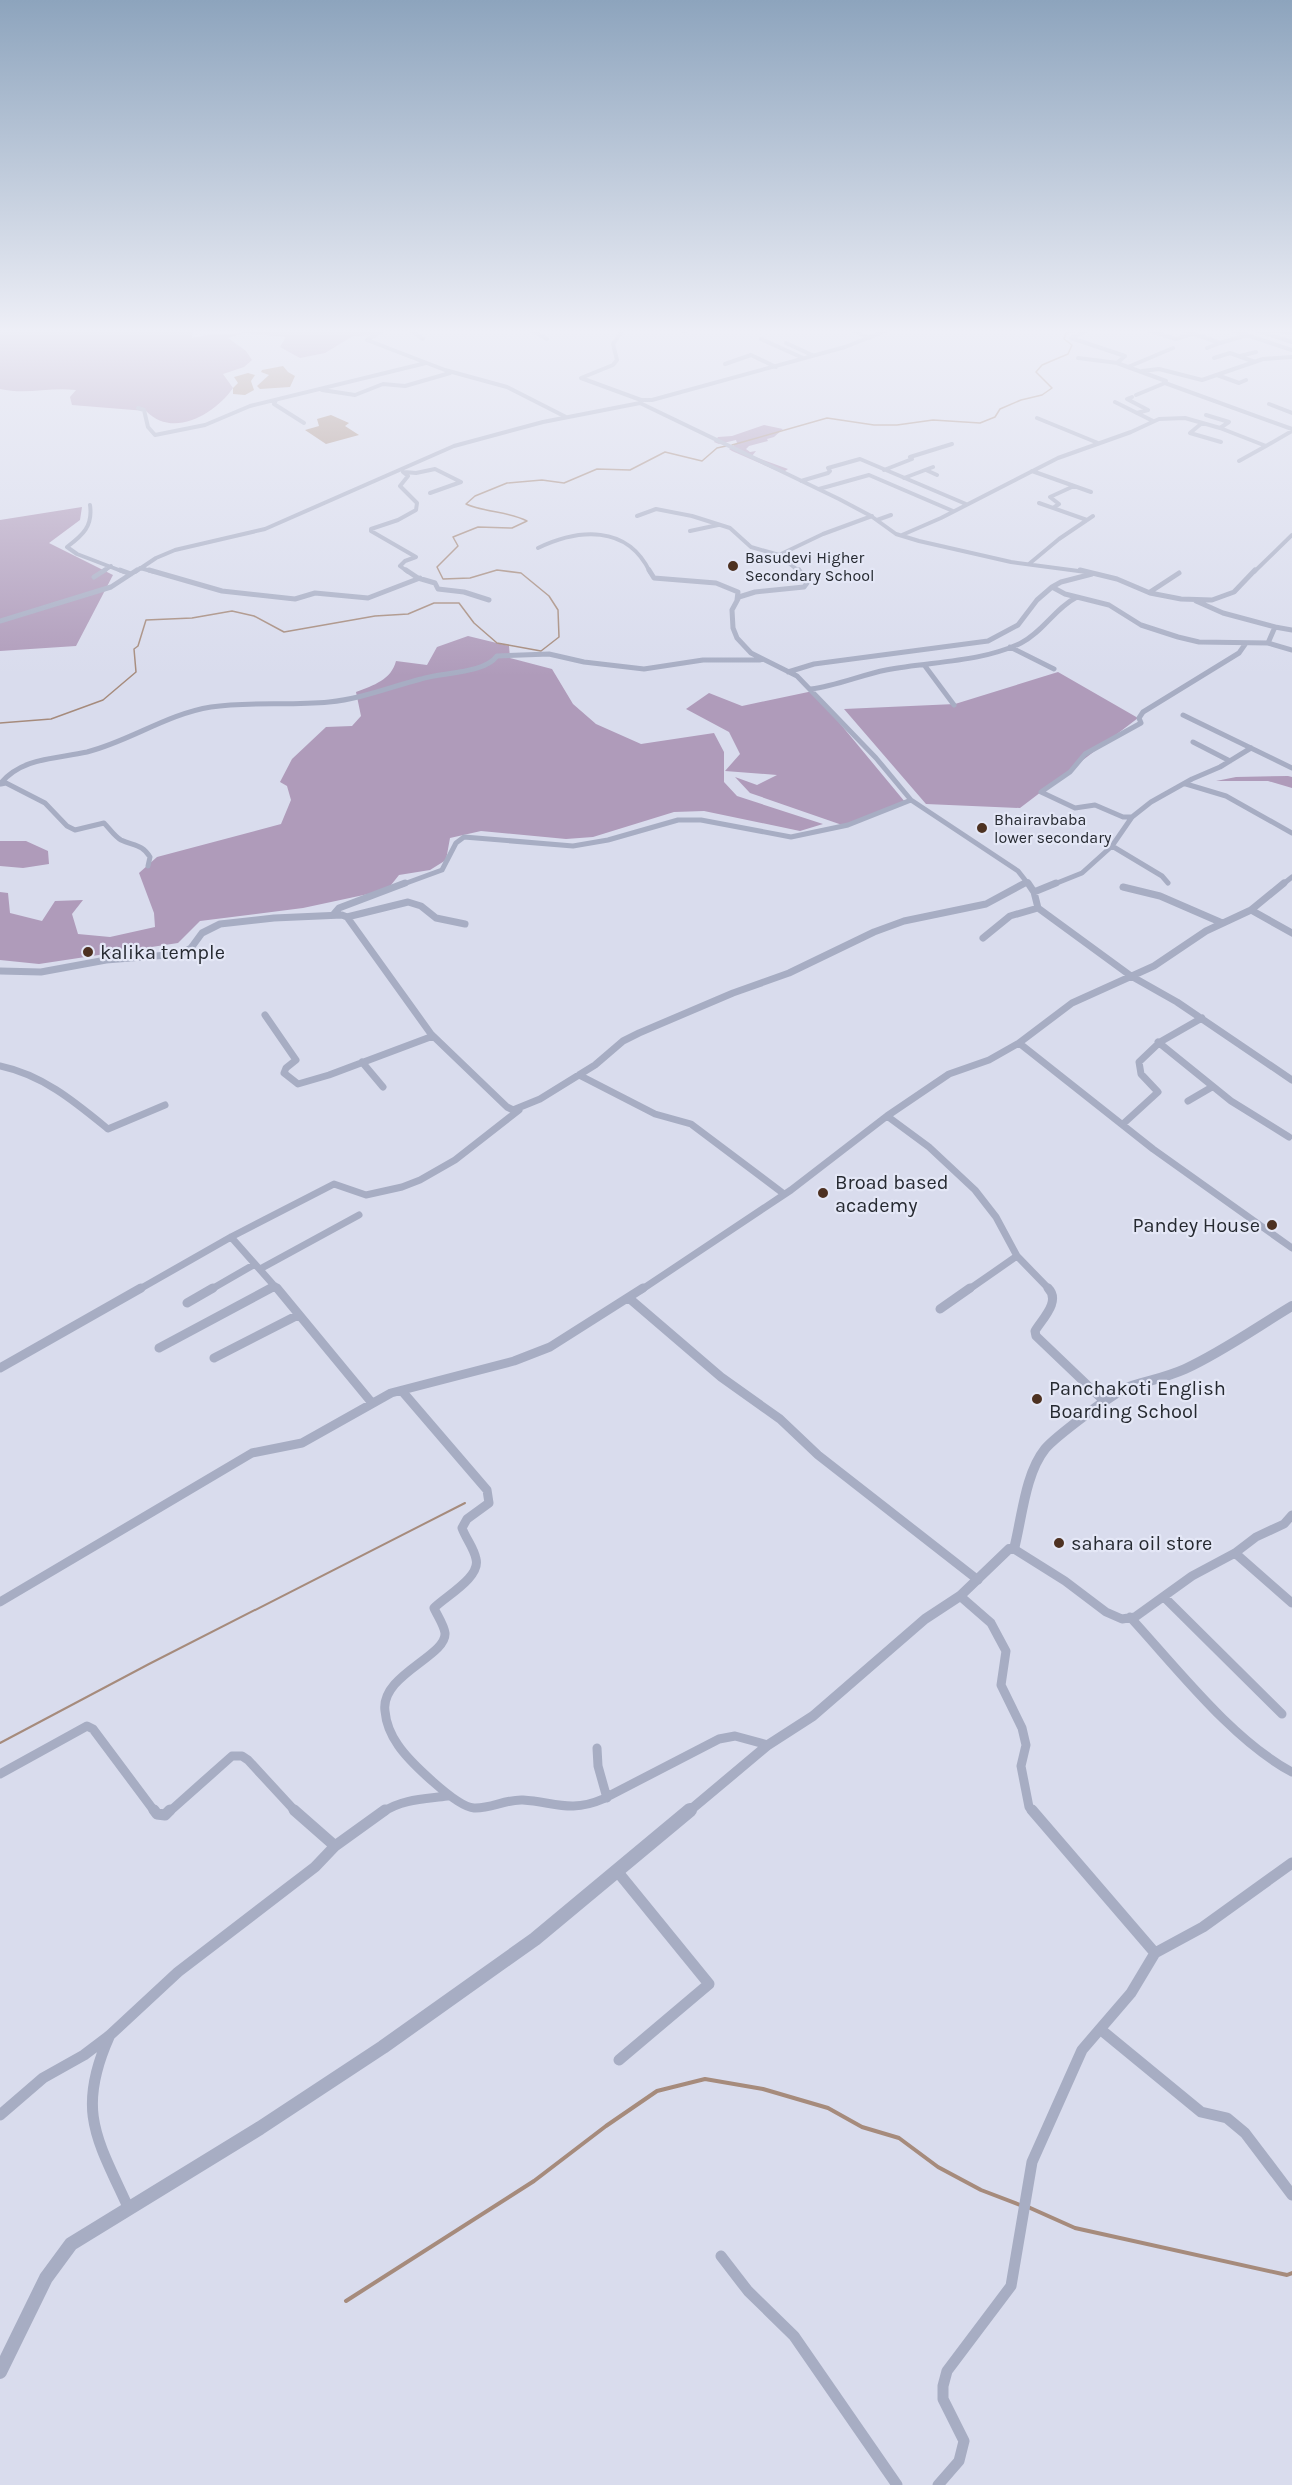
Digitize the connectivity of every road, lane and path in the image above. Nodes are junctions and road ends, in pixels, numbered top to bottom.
1 (461, 444) edge
2 (726, 444) edge
3 (952, 444) dead end
4 (1096, 444) edge
5 (1261, 444) edge
6 (1269, 444) edge
7 (1266, 446) junction
8 (1239, 461) dead end
9 (904, 462) junction
10 (933, 467) dead end
11 (398, 469) junction
12 (884, 470) junction
13 (925, 470) junction
14 (1032, 471) junction
15 (404, 472) junction
16 (937, 475) dead end
17 (904, 478) junction
18 (801, 481) junction
19 (1074, 486) junction
20 (819, 489) junction
21 (1091, 492) dead end
22 (430, 493) dead end
23 (1039, 503) dead end
24 (90, 504) dead end
25 (966, 504) junction
26 (1053, 508) junction
27 (953, 511) junction
28 (891, 515) dead end
29 (637, 516) dead end
30 (1093, 516) dead end
31 (875, 518) junction
32 (1087, 520) junction
33 (718, 525) junction
34 (690, 531) dead end
35 (902, 535) junction
36 (1292, 535) edge
37 (538, 548) dead end
38 (779, 555) junction
39 (1029, 564) junction
40 (111, 566) junction
41 (140, 568) junction
42 (1179, 573) dead end
43 (131, 574) junction
44 (1093, 574) junction
45 (94, 577) dead end
46 (420, 578) junction
47 (1052, 587) junction
48 (1151, 593) junction
49 (1079, 597) junction
50 (489, 600) dead end
51 (737, 600) junction
52 (1196, 601) junction
53 (0, 621) edge
54 (1275, 627) junction
55 (1292, 630) edge
56 (1246, 643) junction
57 (1268, 643) junction
58 (1010, 647) junction
59 (1292, 650) edge
60 (762, 659) junction
61 (925, 666) junction
62 (1054, 669) dead end
63 (788, 672) junction
64 (810, 689) junction
65 (954, 705) dead end
66 (1183, 716) dead end
67 (1193, 742) dead end
68 (1251, 748) junction
69 (1230, 762) junction
70 (1292, 768) edge
71 (0, 784) edge
72 (1186, 784) junction
73 (911, 800) junction
74 (1132, 817) junction
75 (1292, 832) edge
76 (1112, 846) junction
77 (148, 866) dead end
78 (1292, 877) edge
79 (1028, 882) junction
80 (1168, 883) dead end
81 (1123, 887) dead end
82 (1034, 892) junction
83 (1038, 908) junction
84 (1251, 910) junction
85 (333, 915) junction
86 (347, 917) junction
87 (1220, 922) junction
88 (465, 924) dead end
89 (1292, 933) edge
90 (983, 938) dead end
91 (0, 971) edge
92 (1131, 976) junction
93 (265, 1016) dead end
94 (1202, 1018) junction
95 (433, 1036) junction
96 (1158, 1042) junction
97 (1019, 1043) junction
98 (362, 1062) junction
99 (0, 1066) edge
100 (579, 1075) junction
101 (1292, 1080) edge
102 (383, 1087) dead end
103 (1212, 1087) junction
104 (1188, 1101) dead end
105 (165, 1105) dead end
106 (520, 1109) junction
107 (887, 1116) junction
108 (1122, 1125) junction
109 (1289, 1137) dead end
110 (784, 1194) junction
111 (359, 1215) dead end
112 (231, 1237) junction
113 (1292, 1248) edge
114 (1017, 1256) junction
115 (257, 1266) junction
116 (274, 1286) junction
117 (630, 1299) junction
118 (187, 1303) dead end
119 (1292, 1306) edge
120 (940, 1309) dead end
121 (298, 1315) junction
122 (159, 1348) dead end
123 (214, 1358) dead end
124 (0, 1368) edge
125 (402, 1391) junction
126 (1104, 1401) junction
127 (372, 1403) junction
128 (1292, 1515) edge
129 (1014, 1549) junction
130 (1236, 1553) junction
131 (978, 1580) junction
132 (960, 1596) junction
133 (1164, 1597) junction
134 (0, 1602) edge
135 (1292, 1603) edge
136 (1130, 1617) junction
137 (1282, 1714) dead end
138 (768, 1745) junction
139 (597, 1748) dead end
140 (1292, 1772) edge
141 (0, 1774) edge
142 (447, 1796) junction
143 (607, 1798) junction
144 (335, 1846) junction
145 (1292, 1863) edge
146 (617, 1870) junction
147 (1155, 1953) junction
148 (1100, 2029) junction
149 (109, 2036) junction
150 (619, 2060) dead end
151 (0, 2115) edge
152 (1292, 2194) edge
153 (128, 2206) junction
154 (721, 2256) dead end
155 (0, 2372) edge
156 (897, 2485) edge
157 (938, 2485) edge

1 - 11 street
2 - 18 street
3 - 9 street
4 - 14 street
5 - 7 street
6 - 7 street
7 - 8 street
9 - 12 street
9 - 13 street
10 - 13 street
11 - 15 street
11 - 41 street
12 - 17 street
12 - 18 street
13 - 16 street
13 - 17 street
14 - 19 street
14 - 25 street
15 - 22 street
15 - 46 street
17 - 25 street
18 - 20 street
19 - 21 street
19 - 26 street
20 - 27 street
20 - 31 street
23 - 26 street
24 - 40 street
25 - 27 street
26 - 32 street
27 - 35 street
28 - 31 street
29 - 33 street
30 - 32 street
31 - 35 street
31 - 38 street
32 - 39 street
33 - 34 street
33 - 38 street
35 - 39 street
36 - 52 street
37 - 51 street
38 - 51 street
39 - 44 street
40 - 43 street
40 - 45 street
41 - 43 street
41 - 46 street
42 - 48 street
43 - 53 street
44 - 47 street
44 - 48 street
46 - 50 street
47 - 49 street
47 - 63 street
48 - 52 street
49 - 56 street
49 - 58 street
51 - 60 street
52 - 54 street
54 - 55 street
54 - 57 street
56 - 57 street
56 - 74 street
57 - 59 street
58 - 61 street
58 - 62 street
60 - 63 street
60 - 71 street
61 - 64 street
61 - 65 street
63 - 64 street
64 - 73 street
66 - 68 street
67 - 69 street
68 - 69 street
68 - 70 street
69 - 72 street
71 - 77 street
72 - 74 street
72 - 75 street
73 - 79 street
73 - 85 street
74 - 76 street
76 - 80 street
76 - 82 street
78 - 84 street
79 - 82 street
79 - 100 street
81 - 87 street
82 - 83 street
83 - 90 street
83 - 92 street
84 - 87 street
84 - 89 street
85 - 86 street
85 - 91 street
86 - 88 street
86 - 95 street
87 - 92 street
92 - 94 street
92 - 97 street
93 - 98 street
94 - 96 street
94 - 101 street
95 - 98 street
95 - 106 street
96 - 103 street
96 - 108 street
97 - 107 street
97 - 108 street
98 - 102 street
99 - 105 street
100 - 106 street
100 - 110 street
103 - 104 street
103 - 109 street
106 - 112 street
107 - 110 street
107 - 114 street
108 - 113 street
110 - 117 street
111 - 115 street
112 - 115 street
112 - 124 street
114 - 120 street
114 - 126 street
115 - 116 street
115 - 118 street
116 - 121 street
116 - 122 street
117 - 125 street
117 - 131 street
119 - 126 street
121 - 123 street
121 - 127 street
125 - 127 street
125 - 142 street
126 - 129 street
127 - 134 street
128 - 130 street
129 - 131 street
129 - 136 street
130 - 133 street
130 - 135 street
131 - 132 street
132 - 138 street
132 - 147 street
133 - 136 street
133 - 137 street
136 - 140 street
138 - 143 street
138 - 146 street
139 - 143 street
141 - 144 street
142 - 143 street
142 - 144 street
144 - 149 street
145 - 147 street
146 - 150 street
146 - 153 street
147 - 148 street
148 - 152 street
148 - 157 street
149 - 151 street
149 - 153 street
153 - 155 street
154 - 156 street

